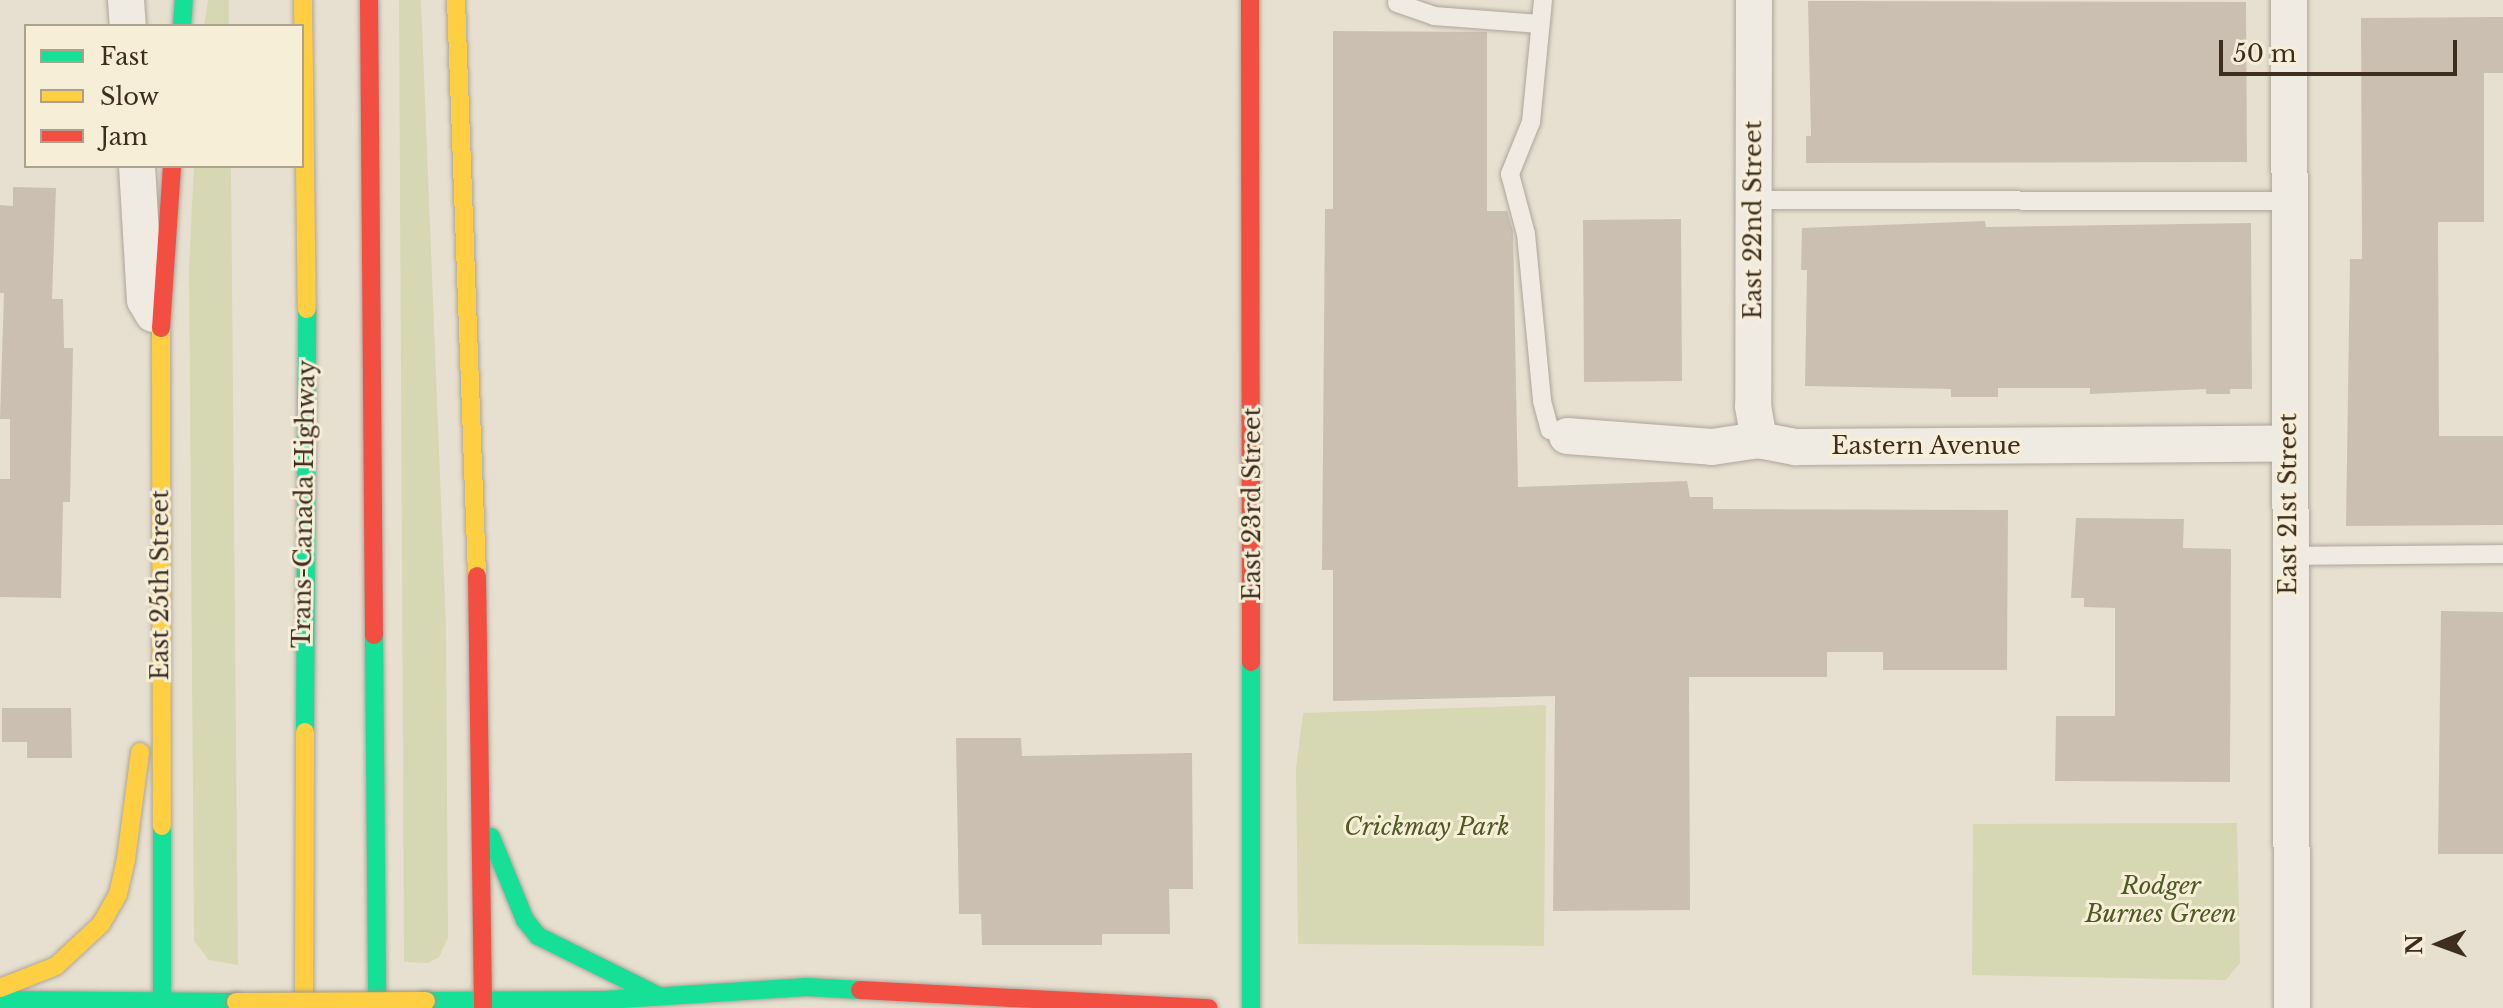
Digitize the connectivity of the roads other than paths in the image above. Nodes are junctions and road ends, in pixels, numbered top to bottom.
1 (126, 0) edge
2 (184, 0) edge
3 (303, 0) edge
4 (369, 0) edge
5 (456, 0) edge
6 (477, 0) edge
7 (1250, 0) edge
8 (1543, 0) edge
9 (1754, 0) edge
10 (2289, 0) edge
11 (1397, 3) dead end
12 (128, 24) edge
13 (182, 24) edge
14 (304, 24) edge
15 (1540, 24) junction
16 (456, 33) junction
17 (304, 44) edge
18 (137, 168) edge
19 (172, 168) edge
20 (1753, 200) junction
21 (2289, 201) junction
22 (161, 328) junction
23 (1567, 436) joint
24 (1759, 440) junction
25 (2287, 444) junction
26 (2503, 554) edge
27 (2288, 556) junction
28 (160, 689) junction
29 (482, 813) junction
30 (0, 988) edge
31 (659, 996) junction
32 (0, 1000) edge
33 (162, 1004) edge
34 (483, 1004) edge
35 (304, 1008) edge
36 (377, 1008) edge
37 (1209, 1008) edge
38 (1251, 1008) edge
39 (2292, 1008) edge

1 - 12 street
2 - 13 main road
3 - 14 main road, Trans-Canada Highway
4 - 36 main road
5 - 16 main road
6 - 16 main road
7 - 38 main road, East 23rd Street
8 - 15 lane
9 - 20 street, East 22nd Street
10 - 21 street, East 21st Street
11 - 15 lane
15 - 23 lane
16 - 29 main road
17 - 35 main road, Trans-Canada Highway
18 - 22 street, East 25th Street
19 - 22 main road
20 - 21 lane
20 - 24 street, East 22nd Street
21 - 25 street, East 21st Street
22 - 28 main road, East 25th Street
23 - 24 street, Eastern Avenue
24 - 25 street, Eastern Avenue
25 - 27 street, East 21st Street
26 - 27 lane
27 - 39 street, East 21st Street
28 - 30 main road
28 - 33 main road, East 25th Street
29 - 31 main road
29 - 34 main road
31 - 34 main road
31 - 37 main road
32 - 33 main road
33 - 34 main road, bridge

